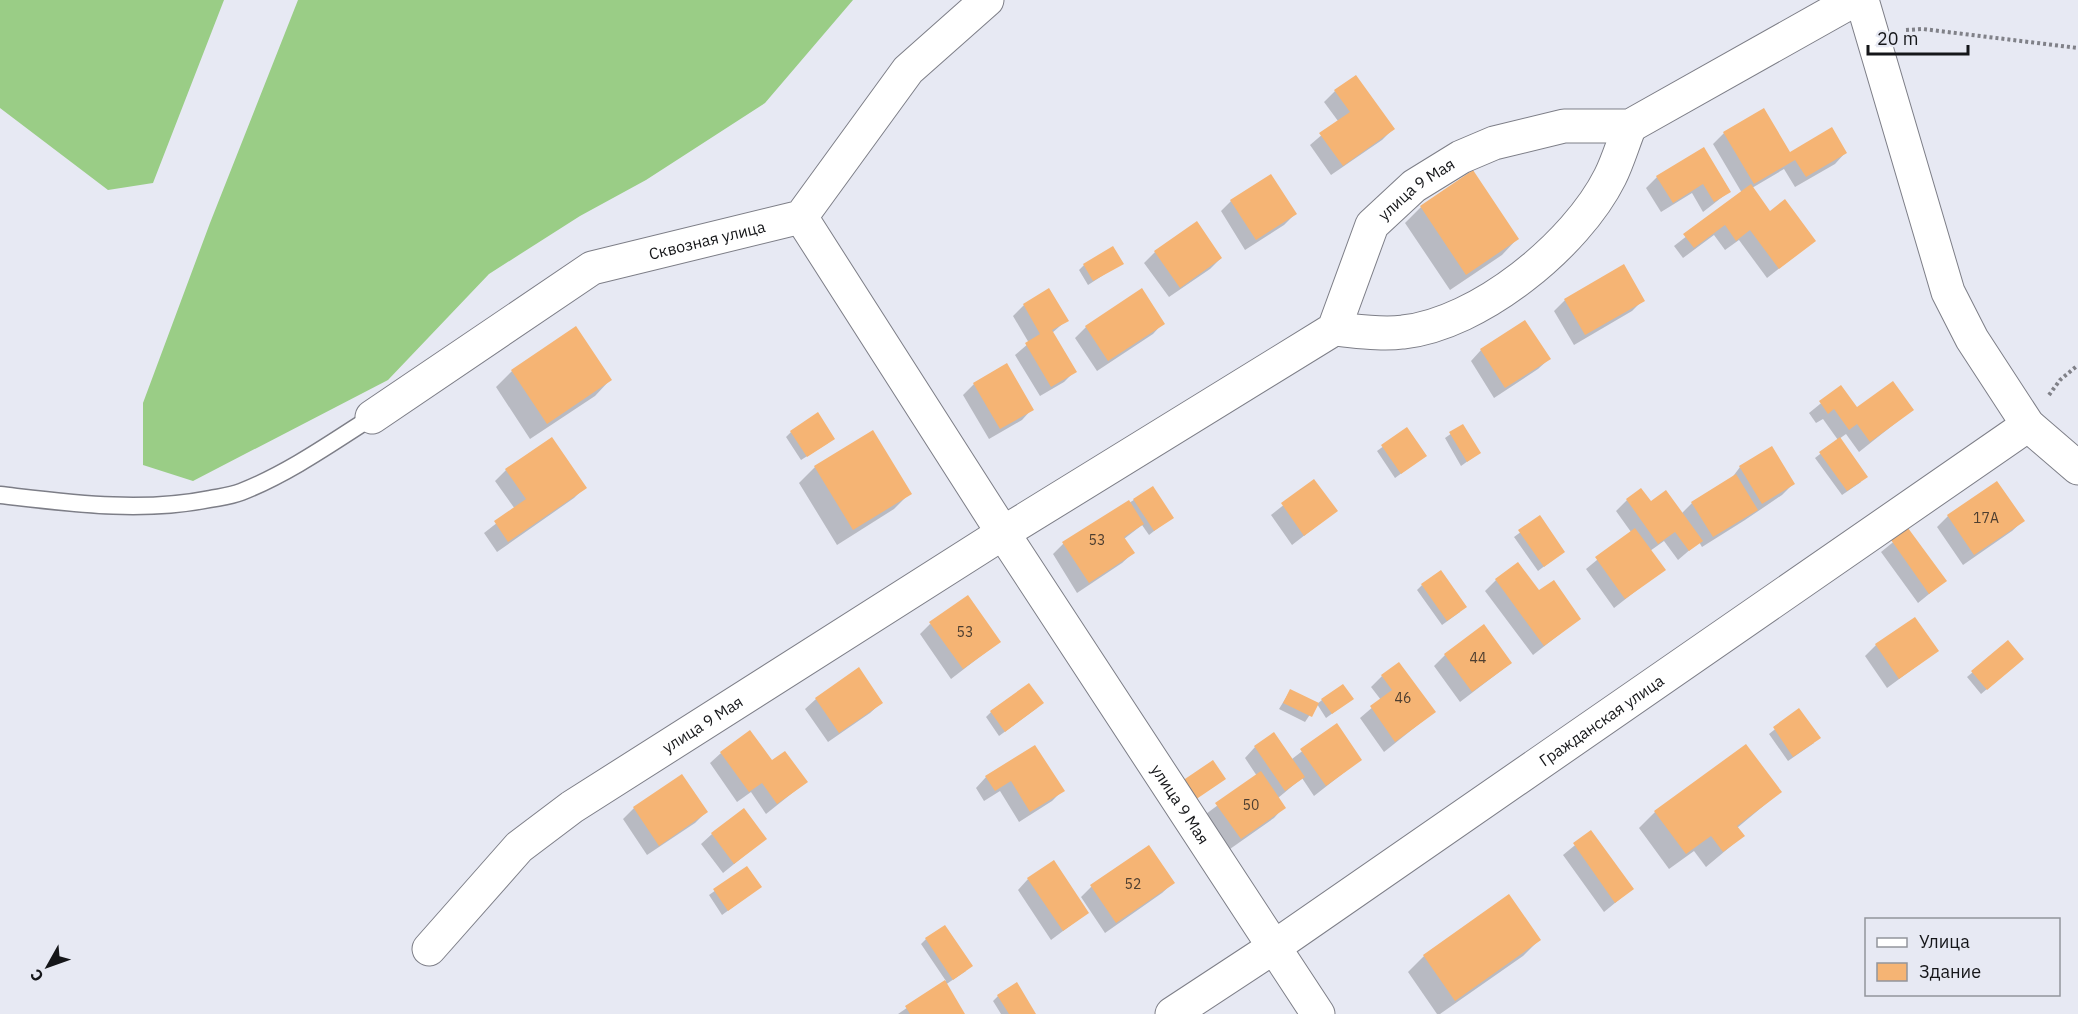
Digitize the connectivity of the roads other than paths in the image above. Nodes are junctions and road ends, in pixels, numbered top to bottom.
1 (987, 0) edge
2 (1854, 0) edge
3 (1862, 0) edge
4 (1630, 126) junction
5 (801, 217) junction
6 (1335, 329) junction
7 (372, 417) joint
8 (2028, 425) junction
9 (2078, 468) edge
10 (0, 495) edge
11 (1003, 533) junction
12 (1274, 947) junction
13 (429, 949) dead end
14 (1172, 1014) edge
15 (1318, 1014) edge

1 - 5 street
2 - 4 street, улица 9 Мая
3 - 8 street
4 - 6 street
4 - 6 street, улица 9 Мая
5 - 7 street, Сквозная улица
5 - 11 street, улица 9 Мая
6 - 11 street, улица 9 Мая
7 - 10 lane
8 - 9 street
8 - 12 street, Гражданская улица
11 - 12 street, улица 9 Мая
11 - 13 street, улица 9 Мая
12 - 14 street, Гражданская улица
12 - 15 street, улица 9 Мая

